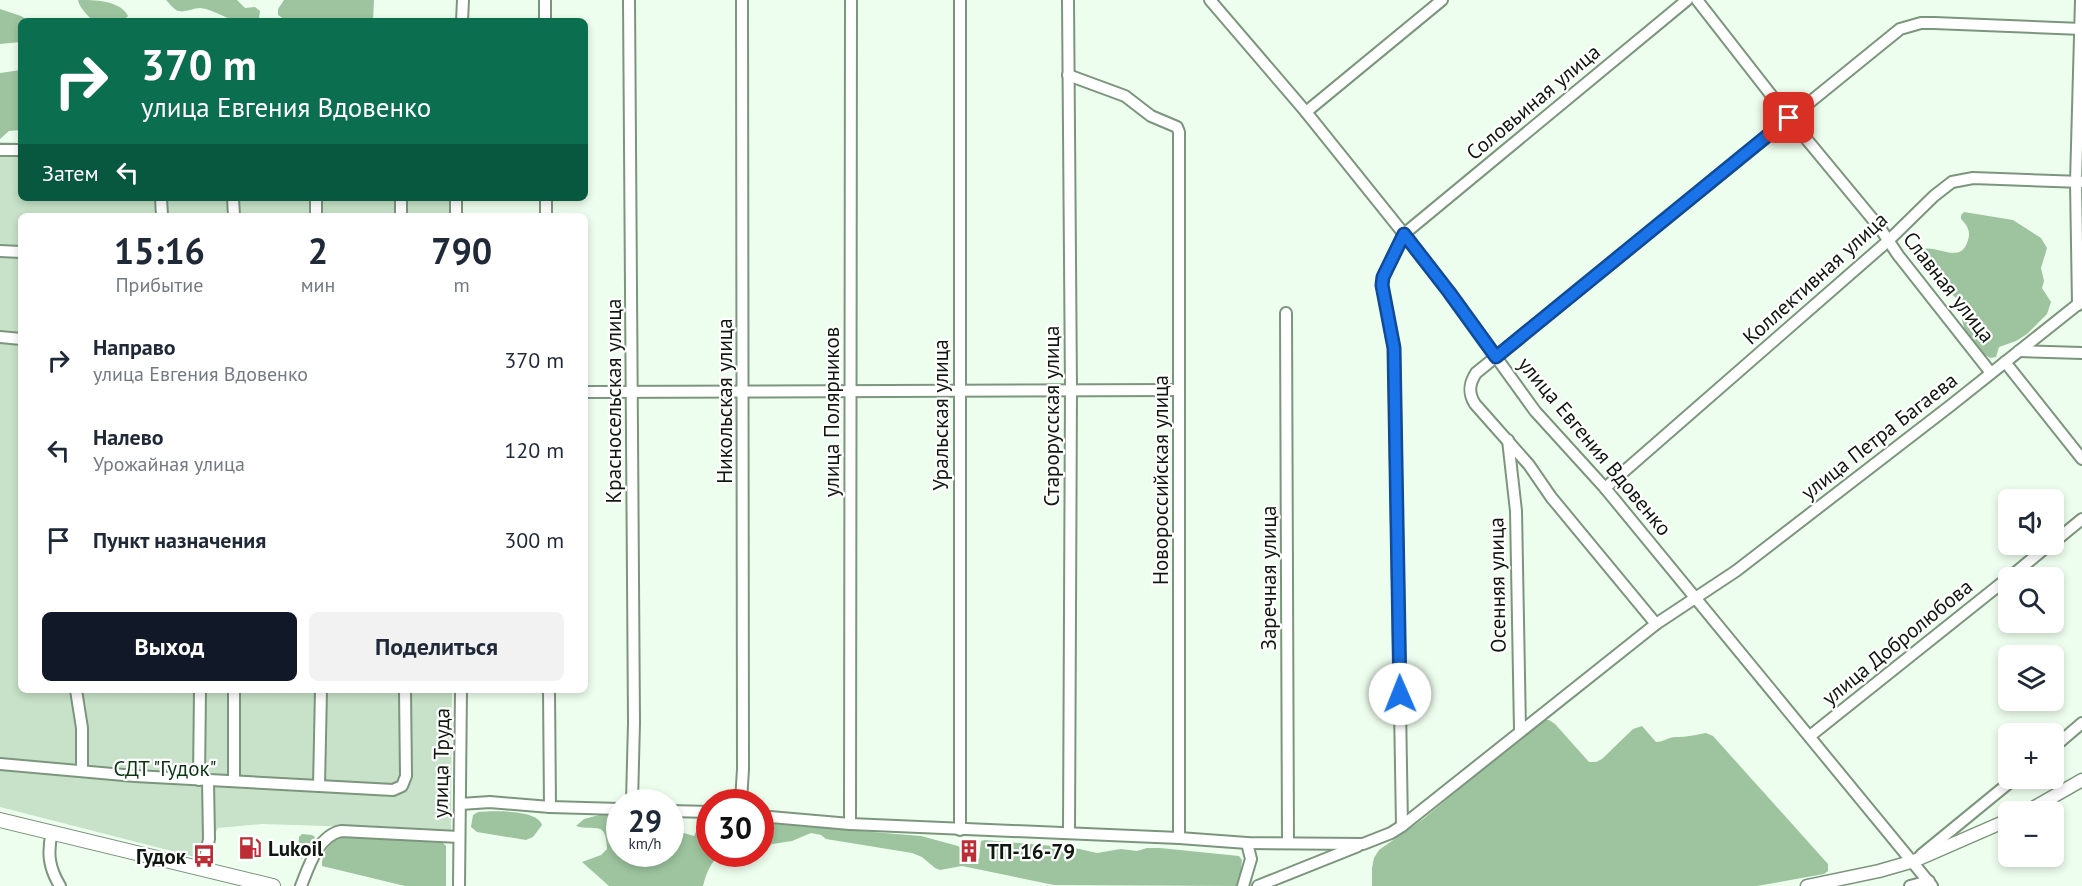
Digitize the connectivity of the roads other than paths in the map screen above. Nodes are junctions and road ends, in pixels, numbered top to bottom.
1 (463, 0) edge
2 (545, 0) edge
3 (629, 0) edge
4 (742, 0) edge
5 (851, 0) edge
6 (960, 0) edge
7 (1068, 0) edge
8 (1210, 0) edge
9 (1442, 0) edge
10 (1687, 0) edge
11 (1697, 0) edge
12 (2081, 0) edge
13 (462, 18) edge
14 (545, 18) edge
15 (2081, 29) edge
16 (1068, 75) junction
17 (1306, 112) junction
18 (1789, 118) junction
19 (0, 150) edge
20 (18, 150) edge
21 (2079, 182) edge
22 (1404, 234) junction
23 (1888, 241) junction
24 (0, 251) edge
25 (18, 252) edge
26 (2080, 303) edge
27 (1286, 313) dead end
28 (0, 337) edge
29 (18, 339) edge
30 (2019, 351) junction
31 (2082, 353) edge
32 (1496, 357) junction
33 (2005, 362) junction
34 (1991, 373) junction
35 (1071, 389) junction
36 (960, 390) junction
37 (1179, 390) junction
38 (850, 391) junction
39 (588, 392) edge
40 (633, 392) junction
41 (744, 392) junction
42 (1508, 439) junction
43 (2082, 459) edge
44 (1605, 488) junction
45 (2082, 519) edge
46 (2064, 533) edge
47 (2037, 555) edge
48 (2023, 567) edge
49 (1998, 587) edge
50 (1696, 598) junction
51 (1656, 624) junction
52 (76, 693) edge
53 (200, 693) edge
54 (234, 693) edge
55 (321, 693) edge
56 (405, 693) edge
57 (461, 693) edge
58 (549, 693) edge
59 (2082, 723) edge
60 (1520, 730) junction
61 (1810, 736) junction
62 (2064, 738) edge
63 (0, 765) edge
64 (82, 771) junction
65 (203, 780) junction
66 (2082, 780) edge
67 (234, 782) junction
68 (319, 786) junction
69 (632, 789) edge
70 (742, 789) edge
71 (2002, 789) edge
72 (2045, 801) edge
73 (460, 804) junction
74 (550, 807) junction
75 (606, 808) edge
76 (774, 817) edge
77 (0, 820) edge
78 (849, 824) junction
79 (1998, 824) edge
80 (1402, 826) junction
81 (960, 830) junction
82 (52, 832) junction
83 (1069, 833) junction
84 (459, 837) junction
85 (1179, 838) junction
86 (1247, 843) junction
87 (1288, 843) junction
88 (1363, 844) junction
89 (1914, 861) junction
90 (203, 869) junction
91 (1930, 884) edge
92 (60, 886) edge
93 (273, 886) edge
94 (301, 886) edge
95 (459, 886) edge
96 (1243, 886) edge
97 (1258, 886) edge
98 (1807, 886) edge
99 (1910, 886) edge

1 - 13 street
2 - 14 street
3 - 40 street, Красносельская улица
4 - 41 street, Никольская улица
5 - 38 street, улица Полярников
6 - 36 street, Уральская улица
7 - 16 street, Старорусская улица
8 - 17 street, улица Евгения Вдовенко
9 - 17 street
10 - 22 street, Соловьиная улица
11 - 18 street, Славная улица
12 - 15 street
15 - 18 street
15 - 21 street
16 - 35 street, Старорусская улица
16 - 37 street, Новороссийская улица
17 - 22 street, улица Евгения Вдовенко
18 - 23 street, Славная улица
18 - 32 street
19 - 20 street
21 - 23 street, Коллективная улица
21 - 26 street
22 - 32 street, улица Евгения Вдовенко
22 - 80 street
23 - 34 street, Славная улица
23 - 44 street, Коллективная улица
24 - 25 street
26 - 30 street, улица Петра Багаева
27 - 87 street, Заречная улица
28 - 29 street
30 - 31 street
30 - 33 street, улица Петра Багаева
32 - 42 street
32 - 44 street, улица Евгения Вдовенко
33 - 34 street, улица Петра Багаева
33 - 43 street, Славная улица
34 - 50 street, улица Петра Багаева
35 - 36 street
35 - 37 street
35 - 83 street, Старорусская улица
36 - 38 street
36 - 81 street, Уральская улица
37 - 85 street, Новороссийская улица
38 - 41 street
38 - 78 street, улица Полярников
39 - 40 street
40 - 41 street
40 - 69 street, Красносельская улица
41 - 70 street, Никольская улица
42 - 51 street
42 - 60 street, Осенняя улица
44 - 50 street, улица Евгения Вдовенко
45 - 46 street, улица Добролюбова
47 - 48 street, улица Добролюбова
49 - 61 street, улица Добролюбова
50 - 51 street, улица Петра Багаева
50 - 61 street, улица Евгения Вдовенко
51 - 60 street, улица Петра Багаева
52 - 64 street
53 - 65 street
54 - 67 street
55 - 68 street
56 - 68 street
57 - 73 street, улица Труда
58 - 74 street
59 - 62 street
60 - 80 street, улица Петра Багаева
61 - 89 street, улица Евгения Вдовенко
63 - 64 street
64 - 65 street
65 - 67 street
65 - 90 street
66 - 72 street
67 - 68 street
71 - 89 street
73 - 74 street
73 - 84 street, улица Труда
74 - 75 street
76 - 78 street
77 - 82 main road
78 - 81 street
79 - 89 street
80 - 88 street, улица Петра Багаева
81 - 83 street
82 - 90 main road
82 - 92 street
83 - 85 street
84 - 94 street
84 - 95 street, улица Труда
85 - 86 street
86 - 87 street
86 - 96 street
87 - 88 street
88 - 97 street, улица Петра Багаева
89 - 91 street, улица Евгения Вдовенко
89 - 98 street
90 - 93 main road
91 - 99 street

